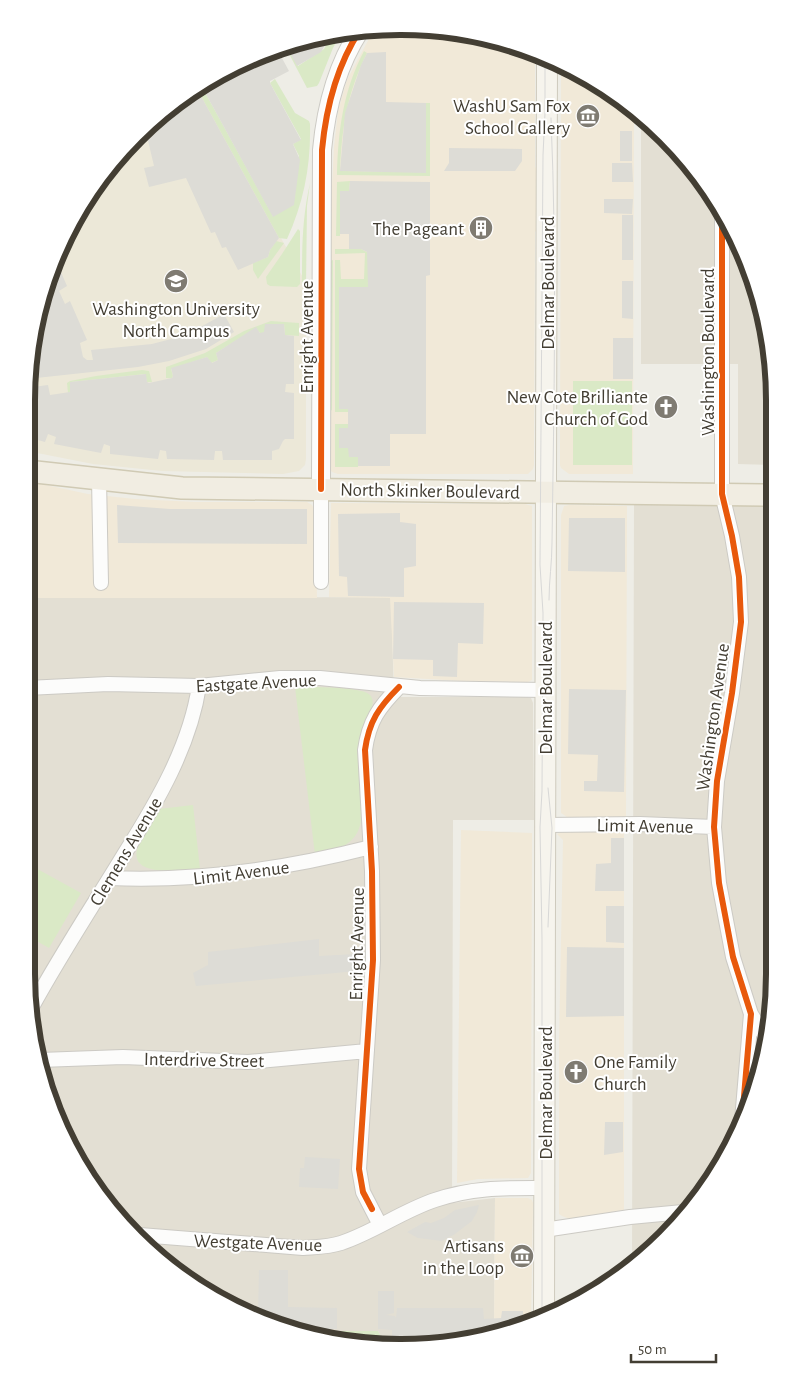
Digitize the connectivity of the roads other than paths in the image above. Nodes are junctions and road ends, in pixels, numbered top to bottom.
1 (355, 38) edge
2 (547, 66) edge
3 (722, 228) edge
4 (35, 472) edge
5 (99, 478) junction
6 (321, 489) junction
7 (546, 492) junction
8 (722, 494) junction
9 (766, 495) edge
10 (101, 582) dead end
11 (321, 582) dead end
12 (199, 686) junction
13 (399, 687) junction
14 (35, 688) edge
15 (546, 690) junction
16 (546, 825) junction
17 (714, 827) junction
18 (371, 847) junction
19 (110, 878) junction
20 (36, 999) edge
21 (751, 1014) junction
22 (761, 1031) edge
23 (367, 1051) junction
24 (45, 1060) edge
25 (744, 1099) edge
26 (545, 1188) junction
27 (676, 1213) edge
28 (380, 1225) junction
29 (544, 1230) junction
30 (147, 1237) edge
31 (544, 1309) edge

1 - 6 street, Enright Avenue
2 - 7 main road, Delmar Boulevard
3 - 8 street, Washington Boulevard
4 - 5 main road, North Skinker Boulevard
5 - 6 main road, North Skinker Boulevard
5 - 10 street
6 - 7 main road, North Skinker Boulevard
6 - 11 street, Enright Avenue
7 - 8 main road, North Skinker Boulevard
7 - 15 main road, Delmar Boulevard
8 - 9 main road, North Skinker Boulevard
8 - 17 street, Washington Avenue
12 - 13 street, Eastgate Avenue
12 - 14 street, Eastgate Avenue
12 - 19 street, Clemens Avenue
13 - 15 street, Eastgate Avenue
13 - 18 street, Enright Avenue
15 - 16 main road, Delmar Boulevard
16 - 17 street, Limit Avenue
16 - 26 main road, Delmar Boulevard
17 - 21 street, Washington Avenue
18 - 19 street, Limit Avenue
18 - 23 street, Enright Avenue
19 - 20 street, Clemens Avenue
21 - 22 street, Washington Avenue
21 - 25 street, Washington Avenue
23 - 24 street, Interdrive Street
23 - 28 street, Enright Avenue
26 - 28 street, Westgate Avenue
26 - 29 main road, Delmar Boulevard
27 - 29 street
28 - 30 street, Westgate Avenue
29 - 31 main road, Delmar Boulevard

